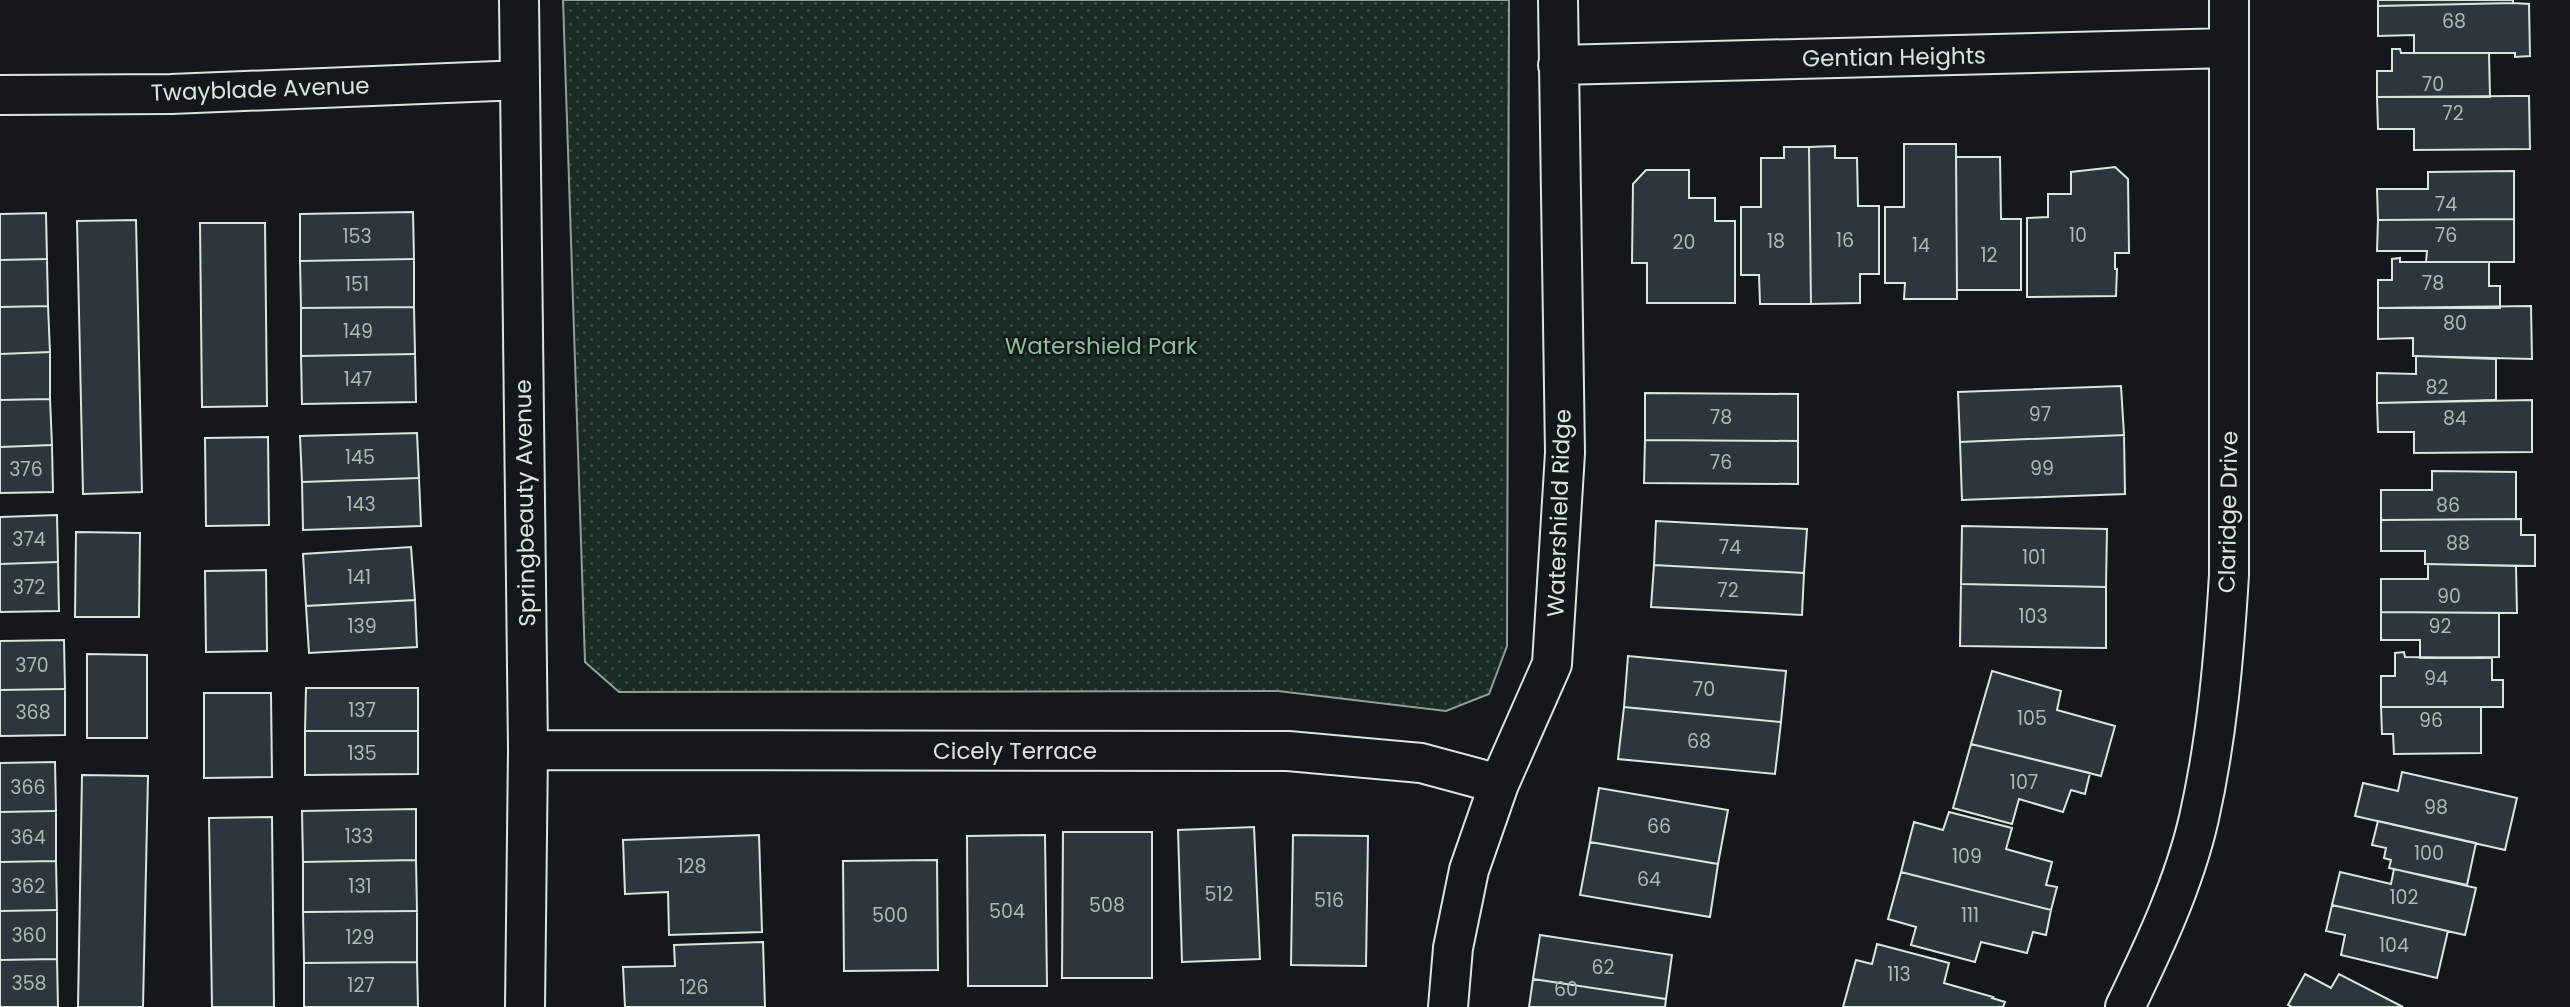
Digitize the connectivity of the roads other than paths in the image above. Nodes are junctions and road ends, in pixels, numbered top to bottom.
1 (519, 0) edge
2 (1558, 0) edge
3 (2229, 0) edge
4 (2229, 48) junction
5 (1558, 65) junction
6 (520, 80) junction
7 (0, 95) edge
8 (528, 750) junction
9 (1499, 784) junction
10 (525, 1007) edge
11 (1448, 1007) edge
12 (2125, 1007) edge

1 - 6 street, Springbeauty Avenue
2 - 5 street, Watershield Ridge
3 - 4 street, Claridge Drive
4 - 5 street, Gentian Heights
4 - 12 street, Claridge Drive
5 - 9 street, Watershield Ridge
6 - 7 street, Twayblade Avenue
6 - 8 street, Springbeauty Avenue
8 - 9 street, Cicely Terrace
8 - 10 street, Springbeauty Avenue
9 - 11 street, Watershield Ridge

